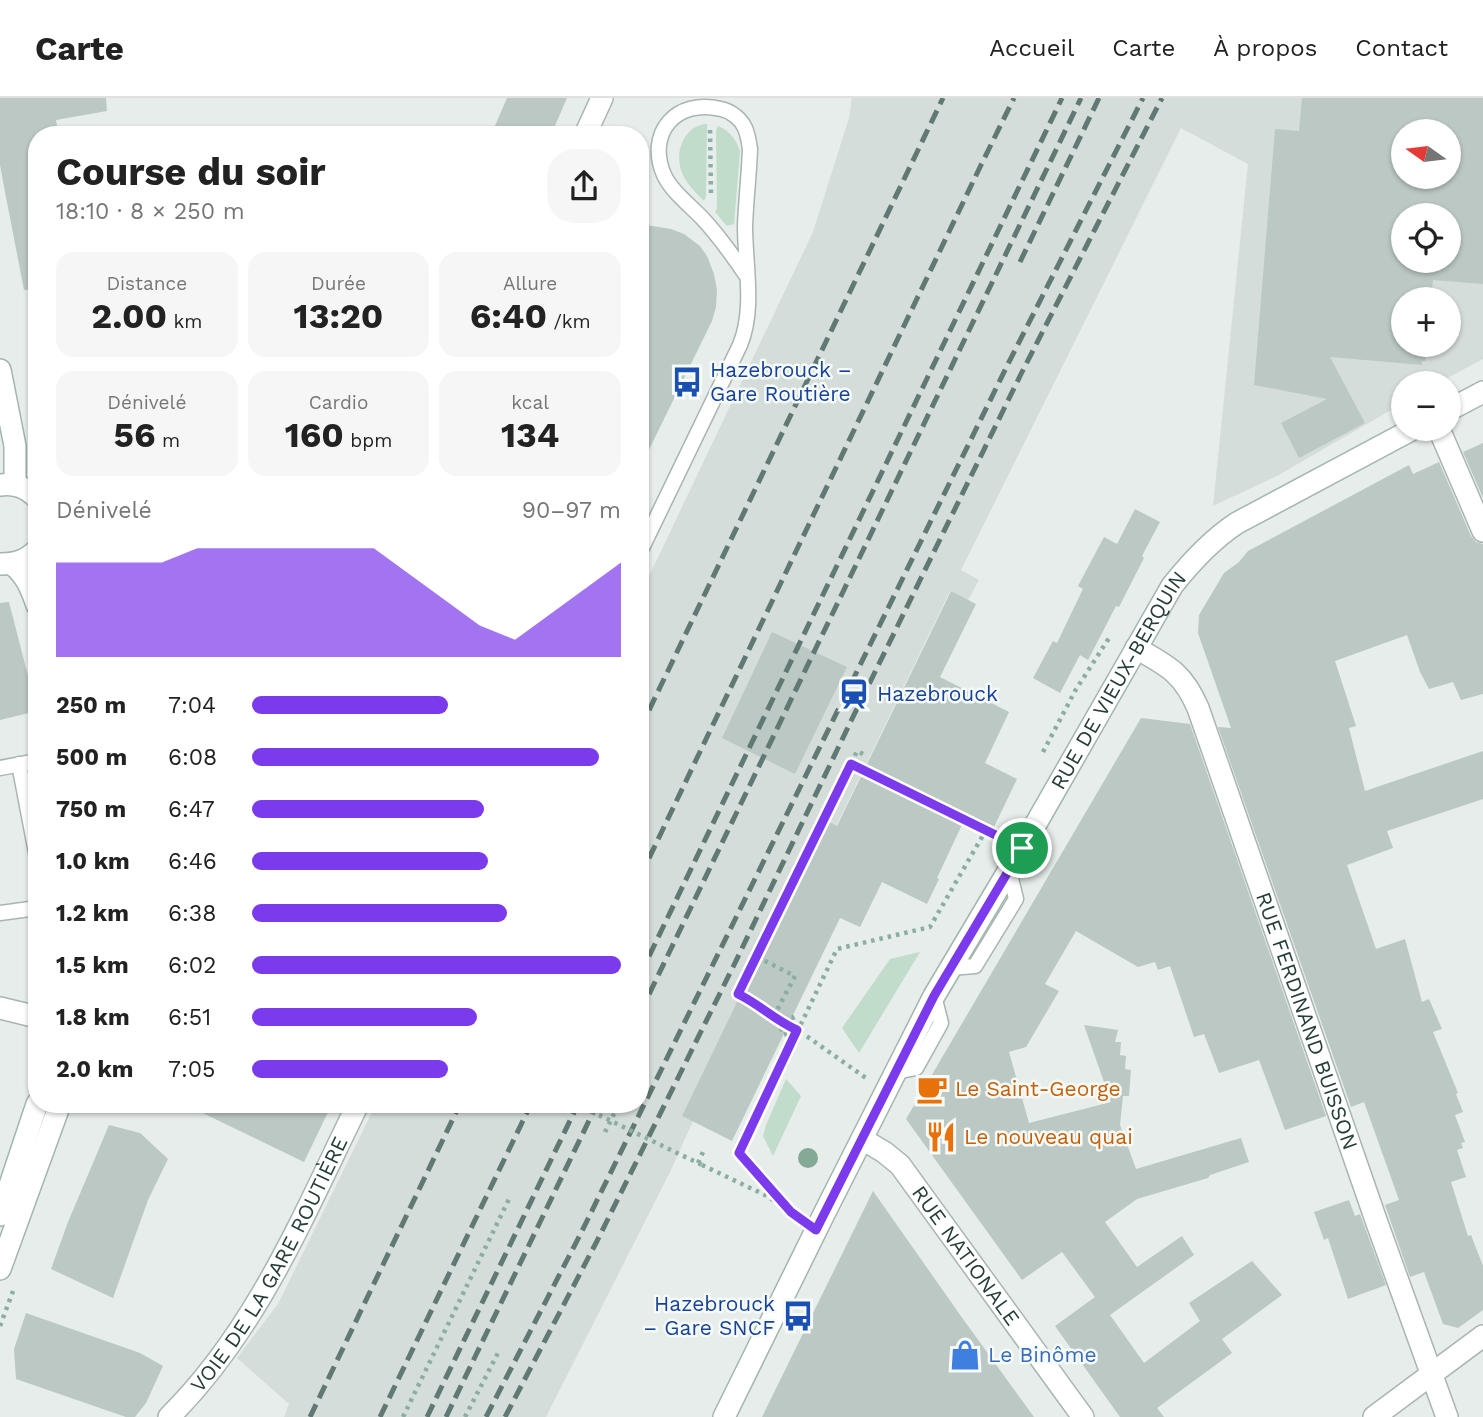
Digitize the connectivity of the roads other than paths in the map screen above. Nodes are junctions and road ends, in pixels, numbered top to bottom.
1 (602, 98) edge
2 (589, 126) edge
3 (747, 275) junction
4 (0, 370) edge
5 (1483, 392) edge
6 (1461, 404) edge
7 (1391, 441) edge
8 (1444, 441) edge
9 (8, 485) edge
10 (28, 491) edge
11 (1483, 531) edge
12 (649, 534) edge
13 (28, 557) edge
14 (6, 564) edge
15 (28, 582) edge
16 (1136, 648) junction
17 (28, 762) edge
18 (19, 764) junction
19 (0, 768) edge
20 (28, 811) edge
21 (28, 909) edge
22 (0, 913) edge
23 (0, 1008) edge
24 (28, 1015) edge
25 (34, 1113) edge
26 (57, 1113) edge
27 (353, 1113) edge
28 (862, 1139) junction
29 (0, 1215) edge
30 (0, 1269) edge
31 (1483, 1336) edge
32 (1432, 1373) junction
33 (169, 1417) edge
34 (724, 1417) edge
35 (1083, 1417) edge
36 (1374, 1417) edge
37 (1447, 1417) edge

1 - 2 street
3 - 3 lane
3 - 12 lane
4 - 9 street
5 - 6 street
7 - 16 street, RUE DE VIEUX-BERQUIN
8 - 11 street
9 - 10 street
13 - 14 street
14 - 15 street
16 - 28 street, RUE DE VIEUX-BERQUIN
16 - 32 street, RUE FERDINAND BUISSON
17 - 18 lane
18 - 19 lane
18 - 20 lane
21 - 22 lane
23 - 24 street
25 - 29 street
26 - 30 street
27 - 33 street, VOIE DE LA GARE ROUTIÈRE
28 - 34 street, RUE DE VIEUX-BERQUIN
28 - 35 street, RUE NATIONALE
31 - 32 street
32 - 36 street
32 - 37 street, RUE FERDINAND BUISSON

